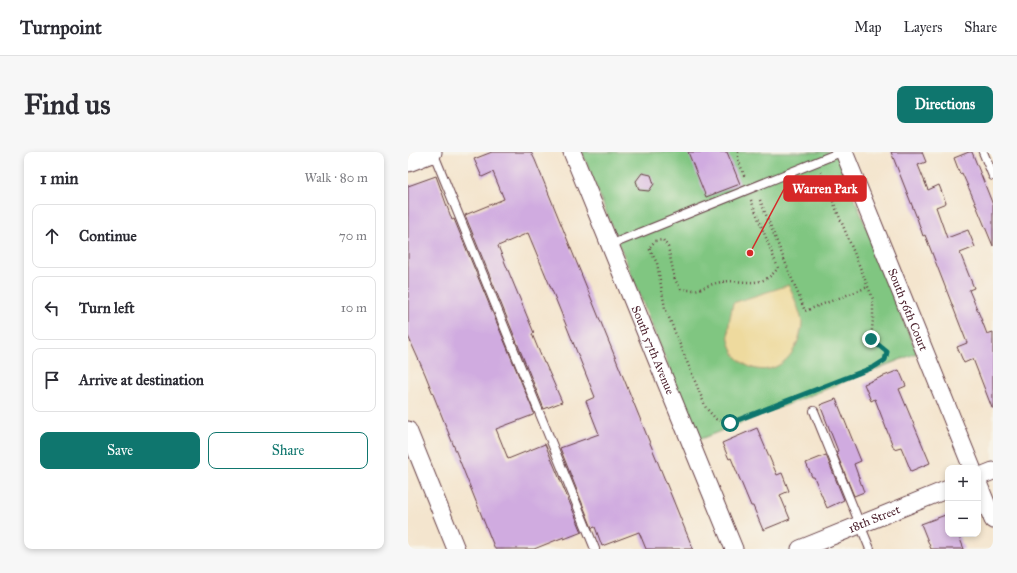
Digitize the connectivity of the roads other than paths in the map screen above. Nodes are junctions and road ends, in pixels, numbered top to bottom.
1 (432, 152) edge
2 (572, 152) edge
3 (842, 152) edge
4 (983, 152) edge
5 (408, 161) edge
6 (993, 176) edge
7 (610, 245) junction
8 (814, 411) dead end
9 (408, 430) edge
10 (971, 465) edge
11 (993, 471) edge
12 (981, 476) edge
13 (945, 490) edge
14 (981, 490) edge
15 (993, 520) edge
16 (860, 524) junction
17 (456, 549) edge
18 (594, 549) edge
19 (734, 549) edge
20 (800, 549) edge
21 (870, 549) edge

1 - 5 street
1 - 18 lane
2 - 7 street, South 57th Avenue
3 - 7 lane
3 - 10 street, South 56th Court
4 - 6 lane
7 - 19 street, South 57th Avenue
8 - 16 lane
9 - 17 street
11 - 12 street
13 - 16 street, 18th Street
14 - 15 street
16 - 20 street, 18th Street
16 - 21 lane

